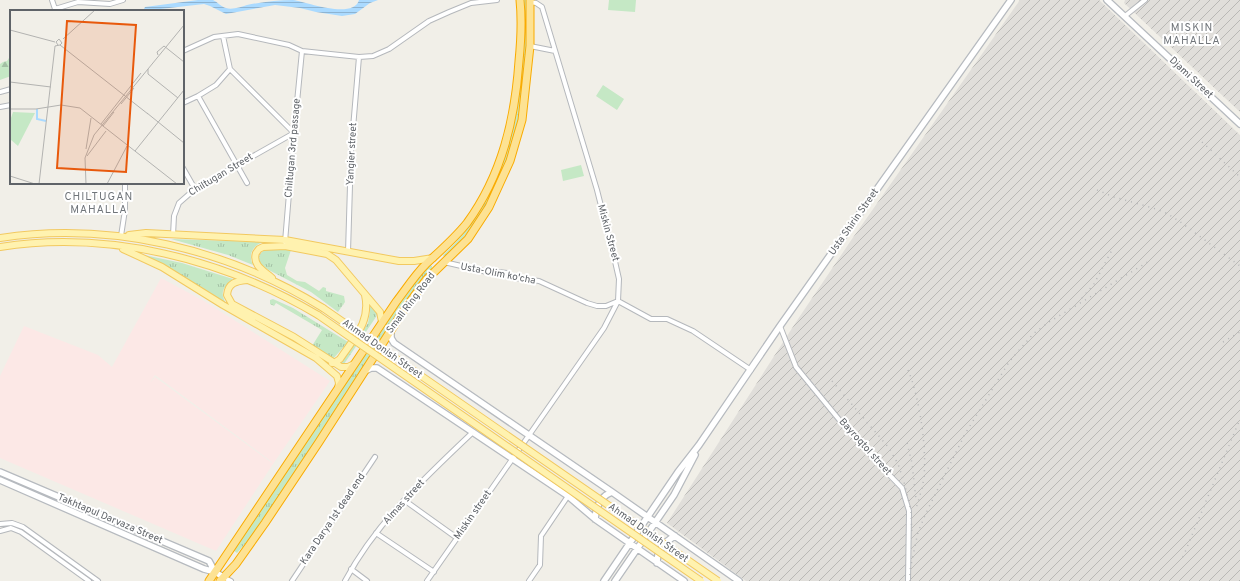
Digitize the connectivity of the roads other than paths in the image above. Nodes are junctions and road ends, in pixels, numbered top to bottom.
1 (52, 0) edge
2 (123, 0) edge
3 (497, 0) edge
4 (520, 0) edge
5 (1010, 0) edge
6 (1107, 0) edge
7 (1145, 0) edge
8 (92, 1) edge
9 (530, 1) edge
10 (1125, 16) junction
11 (223, 36) junction
12 (530, 46) junction
13 (184, 51) edge
14 (302, 51) junction
15 (555, 51) junction
16 (359, 57) junction
17 (230, 69) junction
18 (10, 89) edge
19 (0, 92) edge
20 (198, 96) junction
21 (184, 103) edge
22 (10, 105) edge
23 (0, 107) edge
24 (1240, 124) edge
25 (294, 133) junction
26 (236, 165) junction
27 (184, 170) edge
28 (125, 184) edge
29 (247, 184) dead end
30 (195, 189) junction
31 (146, 233) junction
32 (173, 235) junction
33 (121, 236) junction
34 (0, 238) edge
35 (285, 243) junction
36 (114, 245) junction
37 (323, 246) junction
38 (0, 247) edge
39 (176, 247) junction
40 (348, 252) junction
41 (433, 258) junction
42 (442, 264) junction
43 (248, 280) junction
44 (278, 283) junction
45 (364, 293) junction
46 (618, 301) junction
47 (382, 322) junction
48 (780, 326) junction
49 (391, 329) junction
50 (322, 362) junction
51 (334, 363) junction
52 (354, 364) junction
53 (751, 370) junction
54 (364, 371) junction
55 (338, 389) junction
56 (473, 432) junction
57 (529, 435) junction
58 (699, 445) junction
59 (375, 456) dead end
60 (513, 458) junction
61 (0, 472) edge
62 (0, 480) edge
63 (612, 492) junction
64 (568, 496) junction
65 (404, 500) junction
66 (647, 517) junction
67 (595, 519) junction
68 (655, 523) junction
69 (0, 524) edge
70 (0, 531) edge
71 (376, 533) junction
72 (675, 536) junction
73 (457, 538) junction
74 (629, 543) junction
75 (638, 549) junction
76 (657, 563) junction
77 (351, 569) junction
78 (215, 572) junction
79 (434, 572) junction
80 (222, 579) edge
81 (89, 581) edge
82 (98, 581) edge
83 (209, 581) edge
84 (231, 581) edge
85 (292, 581) edge
86 (345, 581) edge
87 (367, 581) edge
88 (427, 581) edge
89 (529, 581) edge
90 (604, 581) edge
91 (614, 581) edge
92 (684, 581) edge
93 (701, 581) edge
94 (718, 581) edge
95 (738, 581) edge
96 (908, 581) edge

1 - 8 street
2 - 8 street
3 - 16 street
4 - 41 highway, Small Ring Road
5 - 48 main road, Usta Shirin Street
6 - 10 main road, Djami Street
7 - 10 street
9 - 12 highway, Small Ring Road
9 - 15 street, Miskin Street
10 - 24 main road, Djami Street
11 - 13 street
11 - 14 street
11 - 17 street
12 - 15 street
12 - 42 highway, Small Ring Road
14 - 16 street
14 - 25 street, Chiltugan 3rd passage
15 - 46 street, Miskin Street
16 - 40 street, Yangier street
17 - 20 street
17 - 25 street
18 - 19 street
20 - 21 street
20 - 26 street
22 - 23 street
25 - 26 street, Chiltugan Street
25 - 35 street, Chiltugan 3rd passage
26 - 29 street
26 - 30 street, Chiltugan Street
27 - 30 street
28 - 33 street
30 - 32 street, Chiltugan Street
31 - 32 main road
31 - 33 main road
31 - 39 main road
32 - 35 main road
33 - 34 main road, Ahmad Donish Street
33 - 39 main road, Ahmad Donish Street
35 - 37 main road
35 - 44 main road
35 - 45 main road
36 - 38 main road, Ahmad Donish Street
36 - 43 main road, Ahmad Donish Street
36 - 50 main road
37 - 40 main road
37 - 45 main road
39 - 44 main road, Ahmad Donish Street
40 - 41 main road
41 - 42 highway
41 - 47 highway, Small Ring Road
42 - 46 street, Usta-Olim ko'cha
42 - 49 highway, Small Ring Road
43 - 51 main road
43 - 93 main road, Ahmad Donish Street, bridge
44 - 94 main road, Ahmad Donish Street, bridge
45 - 47 main road
45 - 51 main road
46 - 53 street
46 - 57 street, Miskin Street
47 - 52 highway, Small Ring Road
48 - 53 main road, Usta Shirin Street
48 - 96 street, Bayroqtol street
49 - 54 highway, Small Ring Road
49 - 57 main road, Ahmad Donish Street
50 - 51 main road
50 - 55 main road
51 - 52 main road
52 - 55 highway, Small Ring Road
53 - 58 main road, Usta Shirin Street
54 - 56 main road, Ahmad Donish Street
54 - 80 highway, Small Ring Road
55 - 78 highway, Small Ring Road
56 - 60 main road, Ahmad Donish Street
56 - 65 street, Almas street
57 - 60 street, Miskin street
57 - 63 main road, Ahmad Donish Street
58 - 66 main road, Usta Shirin Street
58 - 68 main road, Usta Shirin Street
59 - 85 street, Kаra Darya 1st dead end
60 - 64 main road, Ahmad Donish Street
60 - 73 street, Miskin street
61 - 78 main road, Takhtapul Darvaza Street
62 - 78 main road, Takhtapul Darvaza Street
63 - 66 main road, Ahmad Donish Street
63 - 67 main road
64 - 67 main road, Ahmad Donish Street
64 - 89 street
65 - 71 street, Almas street
65 - 73 street
66 - 68 main road, Ahmad Donish Street
66 - 74 main road, Usta Shirin Street
67 - 74 main road, Ahmad Donish Street
68 - 72 main road, Ahmad Donish Street
68 - 75 main road, Usta Shirin Street
69 - 82 street
70 - 81 street
71 - 77 street, Almas street
71 - 79 street
72 - 76 main road
72 - 95 main road, Ahmad Donish Street
73 - 79 street, Miskin street
74 - 75 main road, Ahmad Donish Street
74 - 90 main road, Usta Shirin Street
75 - 76 main road, Ahmad Donish Street
75 - 91 main road, Usta Shirin Street
76 - 92 main road, Ahmad Donish Street
77 - 86 street, Almas street
77 - 87 street
78 - 80 main road, Takhtapul Darvaza Street
78 - 83 highway, Small Ring Road
79 - 88 street, Miskin street
80 - 84 street, Takhtapul Darvaza Street

